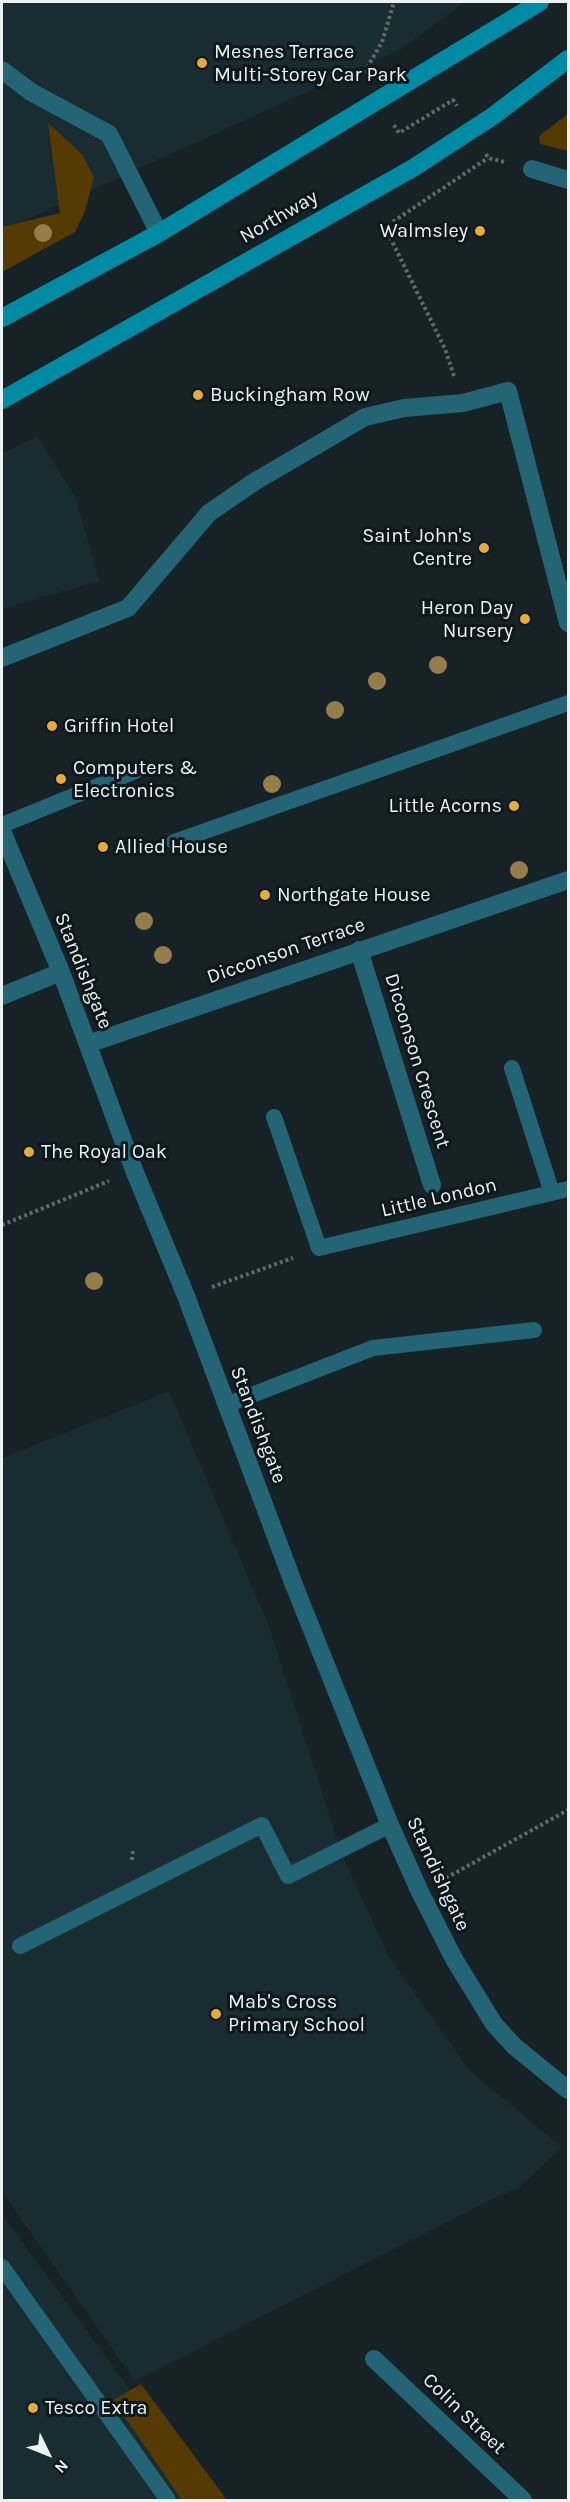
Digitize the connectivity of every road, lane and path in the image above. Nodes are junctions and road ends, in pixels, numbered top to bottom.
1 (394, 2) edge
2 (540, 2) edge
3 (568, 59) edge
4 (2, 70) edge
5 (363, 74) dead end
6 (453, 100) dead end
7 (399, 133) dead end
8 (488, 158) dead end
9 (532, 169) dead end
10 (568, 180) edge
11 (159, 233) junction
12 (2, 318) edge
13 (2, 400) edge
14 (463, 403) junction
15 (568, 623) edge
16 (2, 658) edge
17 (568, 703) edge
18 (135, 771) dead end
19 (2, 825) edge
20 (2, 831) edge
21 (174, 842) dead end
22 (568, 880) edge
23 (359, 950) junction
24 (61, 972) junction
25 (2, 996) edge
26 (88, 1044) junction
27 (512, 1068) dead end
28 (274, 1116) dead end
29 (134, 1170) junction
30 (432, 1185) dead end
31 (560, 1191) edge
32 (2, 1225) edge
33 (319, 1248) junction
34 (186, 1296) junction
35 (534, 1330) dead end
36 (226, 1405) junction
37 (568, 1810) edge
38 (390, 1825) junction
39 (420, 1892) junction
40 (20, 1946) dead end
41 (568, 2090) edge
42 (2, 2267) edge
43 (374, 2359) dead end
44 (168, 2500) edge
45 (523, 2500) edge

1 - 5 path
2 - 11 main road
3 - 13 main road, Northway
4 - 11 street
6 - 7 path
8 - 14 path
9 - 10 street
11 - 12 main road
14 - 15 street
14 - 16 street
17 - 21 lane
18 - 19 lane
20 - 24 street, Standishgate
22 - 23 street, Dicconson Terrace
23 - 26 street, Dicconson Terrace
23 - 30 street, Dicconson Crescent
24 - 25 street
24 - 26 street, Standishgate
26 - 29 street, Standishgate
27 - 31 lane
28 - 33 lane
29 - 32 path
29 - 34 street, Standishgate
31 - 33 lane, Little London
33 - 34 path
34 - 36 street, Standishgate
35 - 36 lane
36 - 38 street, Standishgate
37 - 39 path
38 - 39 street, Standishgate
38 - 40 lane
39 - 41 street, Standishgate
42 - 44 lane
43 - 45 street, Colin Street

